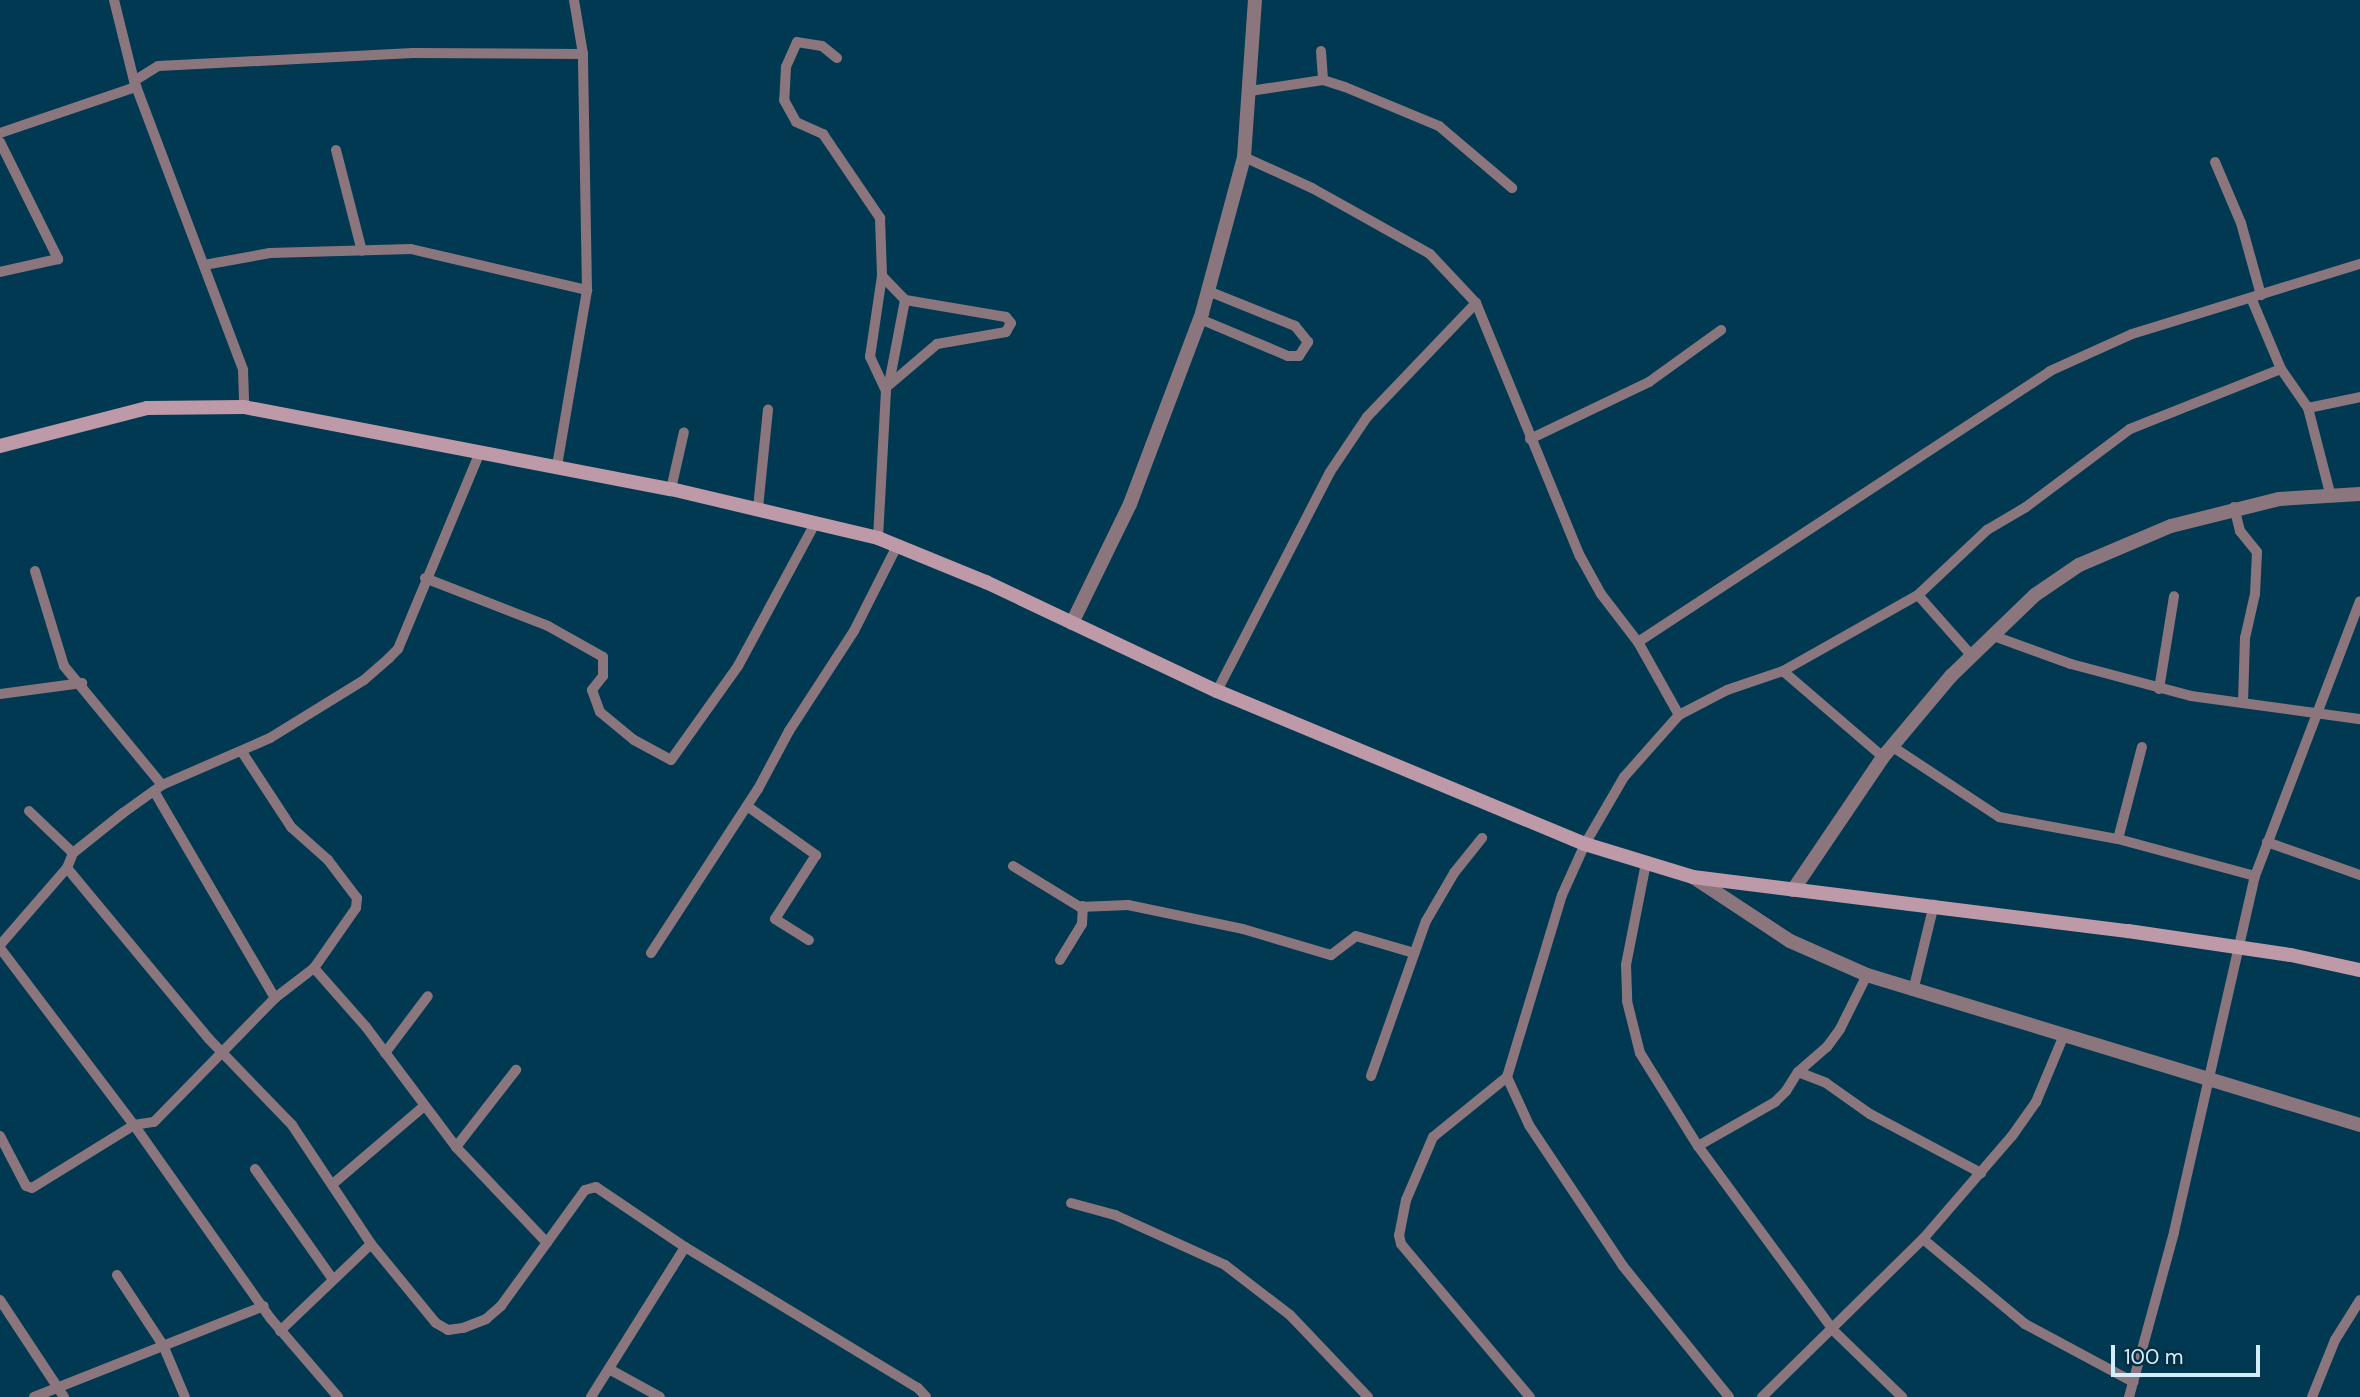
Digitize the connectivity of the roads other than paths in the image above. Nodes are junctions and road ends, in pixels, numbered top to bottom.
1 (114, 0) edge
2 (574, 0) edge
3 (1255, 0) edge
4 (1321, 51) dead end
5 (583, 54) junction
6 (837, 58) dead end
7 (1323, 79) junction
8 (135, 84) junction
9 (1250, 91) junction
10 (0, 133) edge
11 (0, 142) edge
12 (336, 149) dead end
13 (1244, 157) junction
14 (4, 161) edge
15 (2215, 162) dead end
16 (1511, 188) dead end
17 (362, 251) junction
18 (2360, 264) edge
19 (204, 265) junction
20 (0, 272) edge
21 (882, 276) junction
22 (587, 290) junction
23 (1208, 291) junction
24 (2257, 297) junction
25 (905, 300) junction
26 (1476, 303) junction
27 (1200, 319) junction
28 (1721, 330) dead end
29 (2281, 369) junction
30 (888, 387) junction
31 (2360, 397) edge
32 (244, 407) junction
33 (2308, 408) junction
34 (768, 410) dead end
35 (684, 432) dead end
36 (1530, 439) junction
37 (0, 446) edge
38 (480, 452) junction
39 (558, 466) junction
40 (671, 489) junction
41 (2330, 493) junction
42 (2360, 494) edge
43 (2234, 507) junction
44 (758, 509) junction
45 (816, 522) junction
46 (878, 538) junction
47 (897, 546) junction
48 (35, 570) dead end
49 (425, 578) junction
50 (1918, 595) junction
51 (2174, 596) dead end
52 (2360, 601) edge
53 (1072, 623) junction
54 (1991, 635) junction
55 (1638, 642) junction
56 (1971, 655) junction
57 (1783, 671) junction
58 (82, 683) junction
59 (2160, 689) junction
60 (1217, 691) junction
61 (0, 694) edge
62 (2243, 702) junction
63 (2320, 713) junction
64 (1679, 715) junction
65 (2360, 719) edge
66 (2142, 747) dead end
67 (242, 752) junction
68 (1888, 752) junction
69 (158, 788) junction
70 (747, 806) junction
71 (29, 811) dead end
72 (1482, 838) dead end
73 (2118, 839) junction
74 (2267, 842) junction
75 (1585, 844) junction
76 (73, 853) junction
77 (1646, 863) junction
78 (1013, 866) dead end
79 (67, 868) junction
80 (2360, 875) edge
81 (2255, 876) junction
82 (1693, 877) junction
83 (1793, 890) junction
84 (1934, 904) junction
85 (1083, 906) junction
86 (809, 940) dead end
87 (0, 947) edge
88 (2238, 947) junction
89 (651, 953) dead end
90 (1415, 953) junction
91 (1060, 960) dead end
92 (314, 968) junction
93 (2360, 970) edge
94 (1867, 975) junction
95 (1913, 991) junction
96 (428, 996) dead end
97 (275, 998) junction
98 (2064, 1035) junction
99 (222, 1053) junction
100 (385, 1053) junction
101 (516, 1070) dead end
102 (1798, 1072) junction
103 (1371, 1076) dead end
104 (1507, 1077) junction
105 (2211, 1078) junction
106 (424, 1106) junction
107 (134, 1125) junction
108 (2360, 1125) edge
109 (0, 1136) edge
110 (1698, 1146) junction
111 (456, 1147) junction
112 (255, 1169) dead end
113 (1981, 1173) junction
114 (334, 1183) junction
115 (1071, 1203) dead end
116 (1923, 1239) junction
117 (547, 1243) junction
118 (372, 1244) junction
119 (685, 1247) junction
120 (117, 1275) dead end
121 (332, 1278) junction
122 (0, 1300) edge
123 (2360, 1300) edge
124 (264, 1306) junction
125 (280, 1331) junction
126 (1834, 1331) junction
127 (163, 1345) junction
128 (609, 1369) junction
129 (2133, 1382) junction
130 (58, 1386) junction
131 (34, 1397) edge
132 (64, 1397) edge
133 (185, 1397) edge
134 (338, 1397) edge
135 (591, 1397) edge
136 (660, 1397) edge
137 (926, 1397) edge
138 (1368, 1397) edge
139 (1530, 1397) edge
140 (1729, 1397) edge
141 (1762, 1397) edge
142 (1902, 1397) edge
143 (2129, 1397) edge
144 (2312, 1397) edge

1 - 8 street
2 - 5 street
3 - 9 street
4 - 7 street
5 - 8 street
5 - 22 street
6 - 21 street
7 - 9 street
7 - 16 street
8 - 10 street
8 - 19 street
9 - 13 street
11 - 14 street
12 - 17 street
13 - 23 street
13 - 26 street
14 - 20 street
15 - 24 street
17 - 19 street
17 - 22 street
18 - 24 street
19 - 32 street
21 - 25 street
21 - 30 street
22 - 39 street
23 - 27 street
23 - 27 street
24 - 29 street
24 - 55 street
25 - 30 street
25 - 30 street
26 - 36 street
26 - 60 street
27 - 53 street
28 - 36 street
29 - 33 street
29 - 50 street
30 - 46 street
31 - 33 street
32 - 37 main road
32 - 38 main road
33 - 41 street
34 - 44 street
35 - 40 street
36 - 55 street
38 - 39 main road
38 - 49 street
39 - 40 main road
40 - 44 main road
41 - 42 street
41 - 43 street
43 - 54 street
43 - 62 street
44 - 45 main road
45 - 46 main road
45 - 49 street
46 - 47 main road
47 - 53 main road
47 - 70 street
48 - 58 street
49 - 67 street
50 - 56 street
50 - 57 street
51 - 59 street
52 - 63 street
53 - 60 main road
54 - 56 street
54 - 59 street
55 - 64 street
56 - 68 street
57 - 64 street
57 - 68 street
58 - 61 street
58 - 69 street
59 - 62 street
60 - 75 main road
62 - 63 street
63 - 65 street
63 - 74 street
64 - 75 street
66 - 73 street
67 - 69 street
67 - 92 street
68 - 73 street
68 - 83 street
69 - 76 street
69 - 97 street
70 - 86 street
70 - 89 street
71 - 76 street
72 - 90 street
73 - 81 street
74 - 80 street
74 - 81 street
75 - 77 main road
75 - 104 street
76 - 79 street
77 - 82 main road
77 - 110 street
78 - 85 street
79 - 87 street
79 - 99 street
81 - 88 street
82 - 83 main road
82 - 94 street
83 - 84 main road
84 - 88 main road
84 - 95 street
85 - 90 street
85 - 91 street
87 - 107 street
88 - 93 main road
88 - 105 street
90 - 103 street
92 - 97 street
92 - 100 street
94 - 95 street
94 - 102 street
95 - 98 street
96 - 100 street
97 - 99 street
98 - 105 street
98 - 113 street
99 - 107 street
99 - 114 street
100 - 106 street
101 - 111 street
102 - 110 street
102 - 113 street
104 - 139 street
104 - 140 street
105 - 108 street
105 - 129 street
106 - 111 street
106 - 114 street
107 - 109 street
107 - 124 street
110 - 126 street
111 - 117 street
112 - 121 street
113 - 116 street
114 - 118 street
115 - 138 street
116 - 126 street
116 - 129 street
117 - 118 street
117 - 119 street
118 - 121 street
119 - 128 street
119 - 137 street
120 - 127 street
121 - 125 street
122 - 130 street
123 - 144 street
124 - 125 street
124 - 127 street
125 - 134 street
126 - 141 street
126 - 142 street
127 - 130 street
127 - 133 street
128 - 135 street
128 - 136 street
129 - 143 street
130 - 131 street
130 - 132 street

